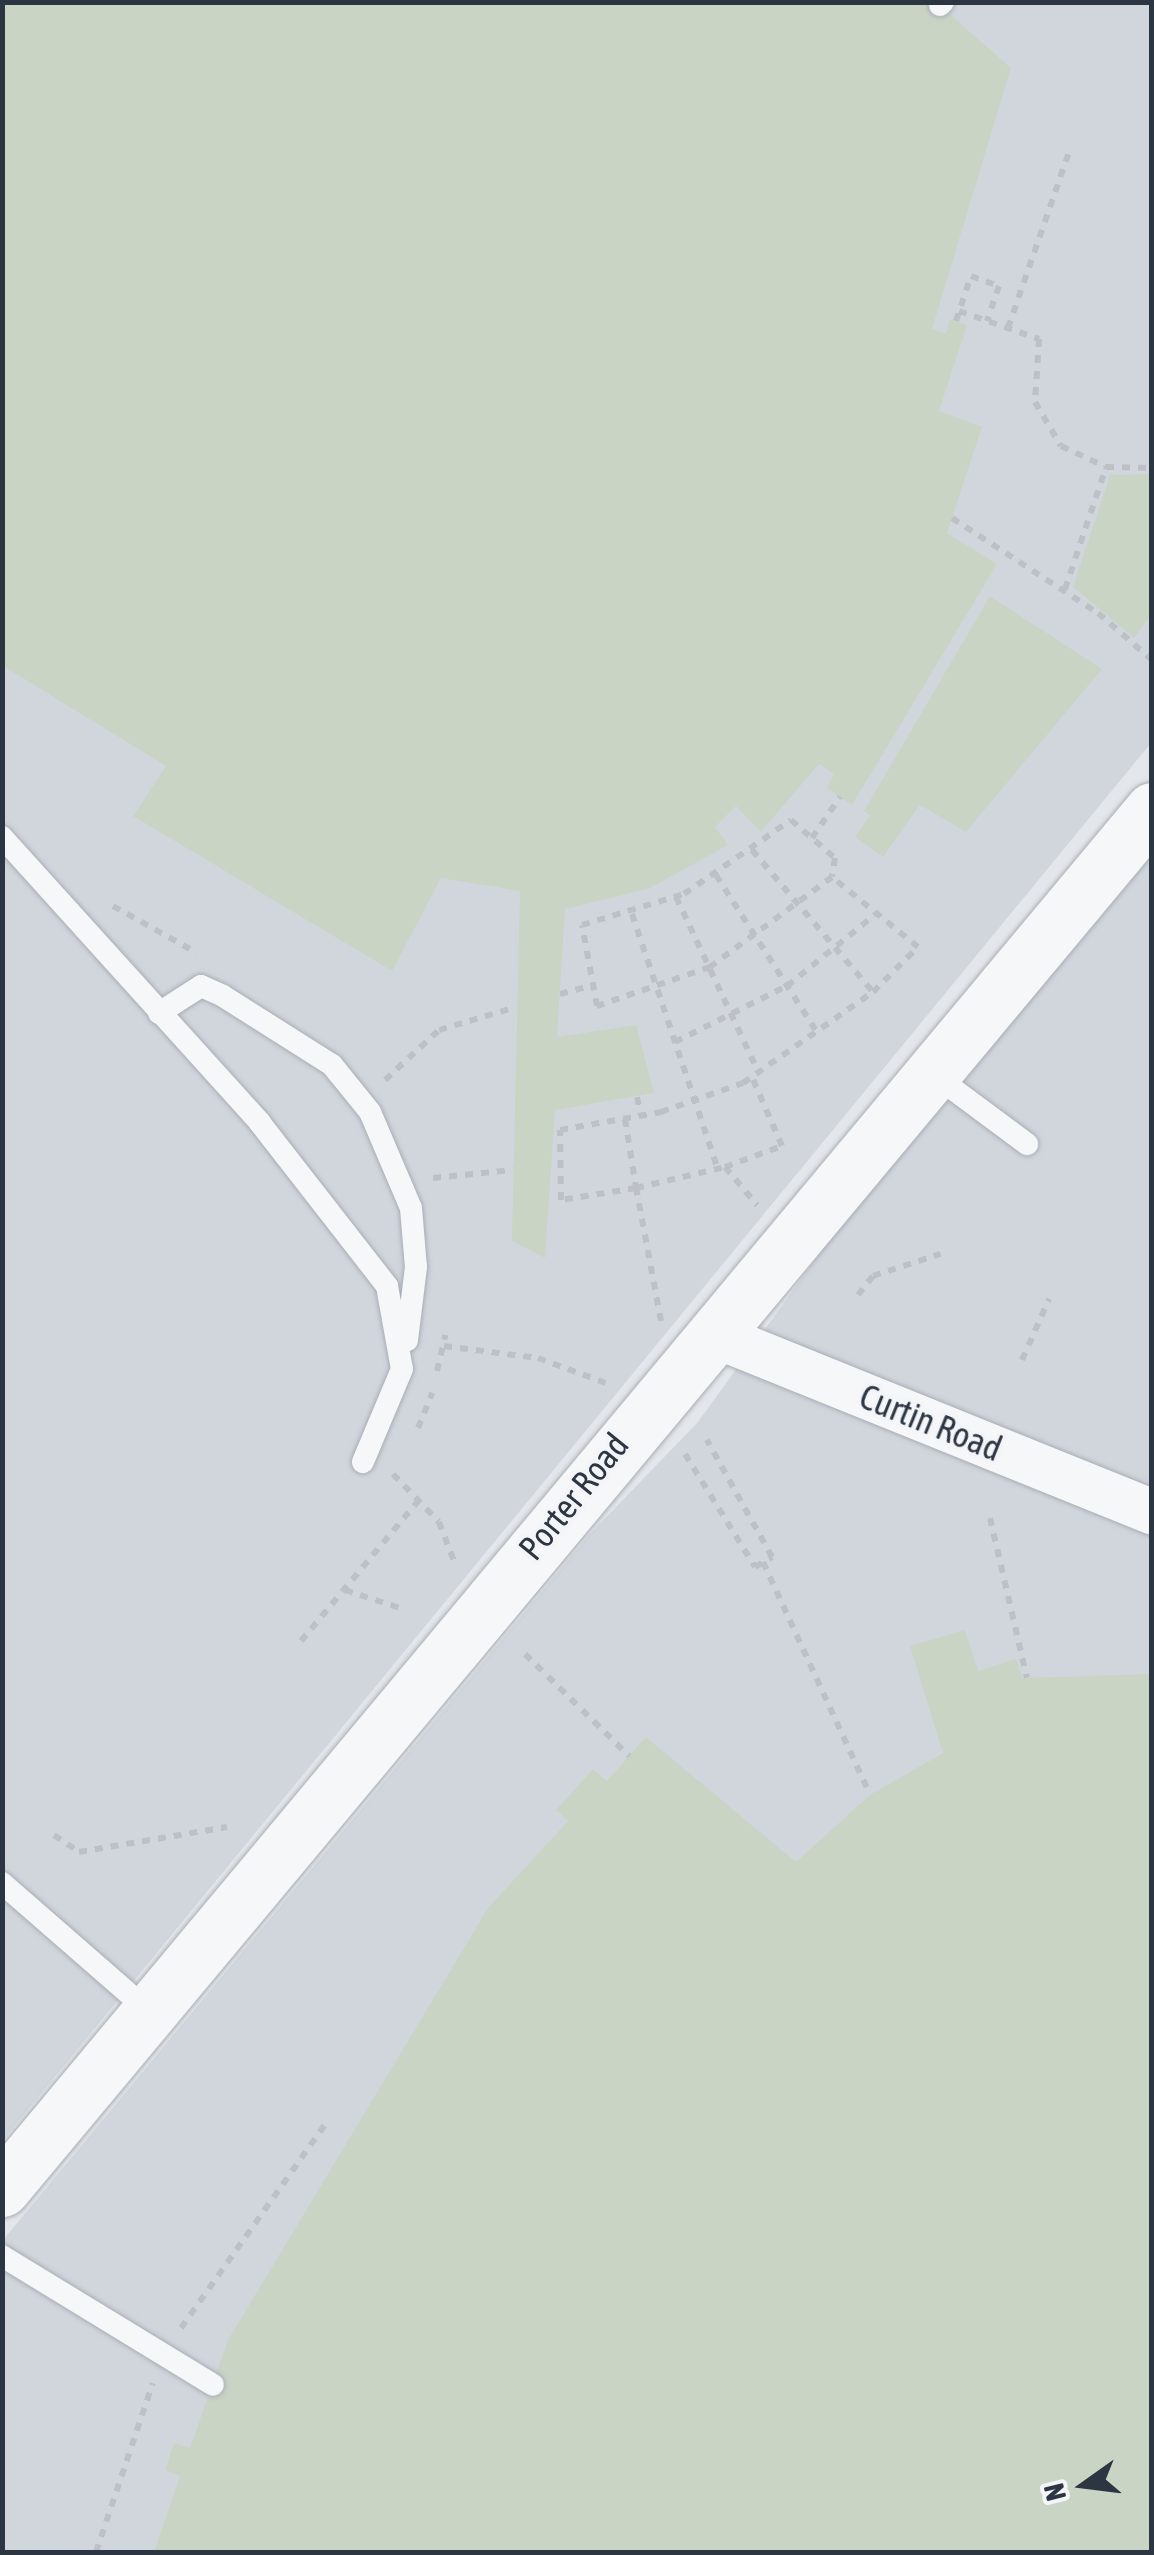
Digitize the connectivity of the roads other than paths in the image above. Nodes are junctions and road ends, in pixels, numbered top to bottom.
1 (1152, 810) edge
2 (2, 838) edge
3 (159, 1013) junction
4 (928, 1071) junction
5 (1027, 1144) dead end
6 (685, 1328) junction
7 (402, 1369) junction
8 (364, 1462) dead end
9 (1152, 1512) edge
10 (2, 1883) edge
11 (150, 2012) junction
12 (2, 2188) edge
13 (2, 2256) edge
14 (213, 2384) dead end

1 - 4 street, Porter Road
2 - 3 lane
3 - 7 lane
3 - 7 lane
4 - 5 lane
4 - 6 street, Porter Road
6 - 9 street, Curtin Road
6 - 11 street, Porter Road
7 - 8 lane
10 - 11 lane
11 - 12 street, Porter Road
13 - 14 lane

